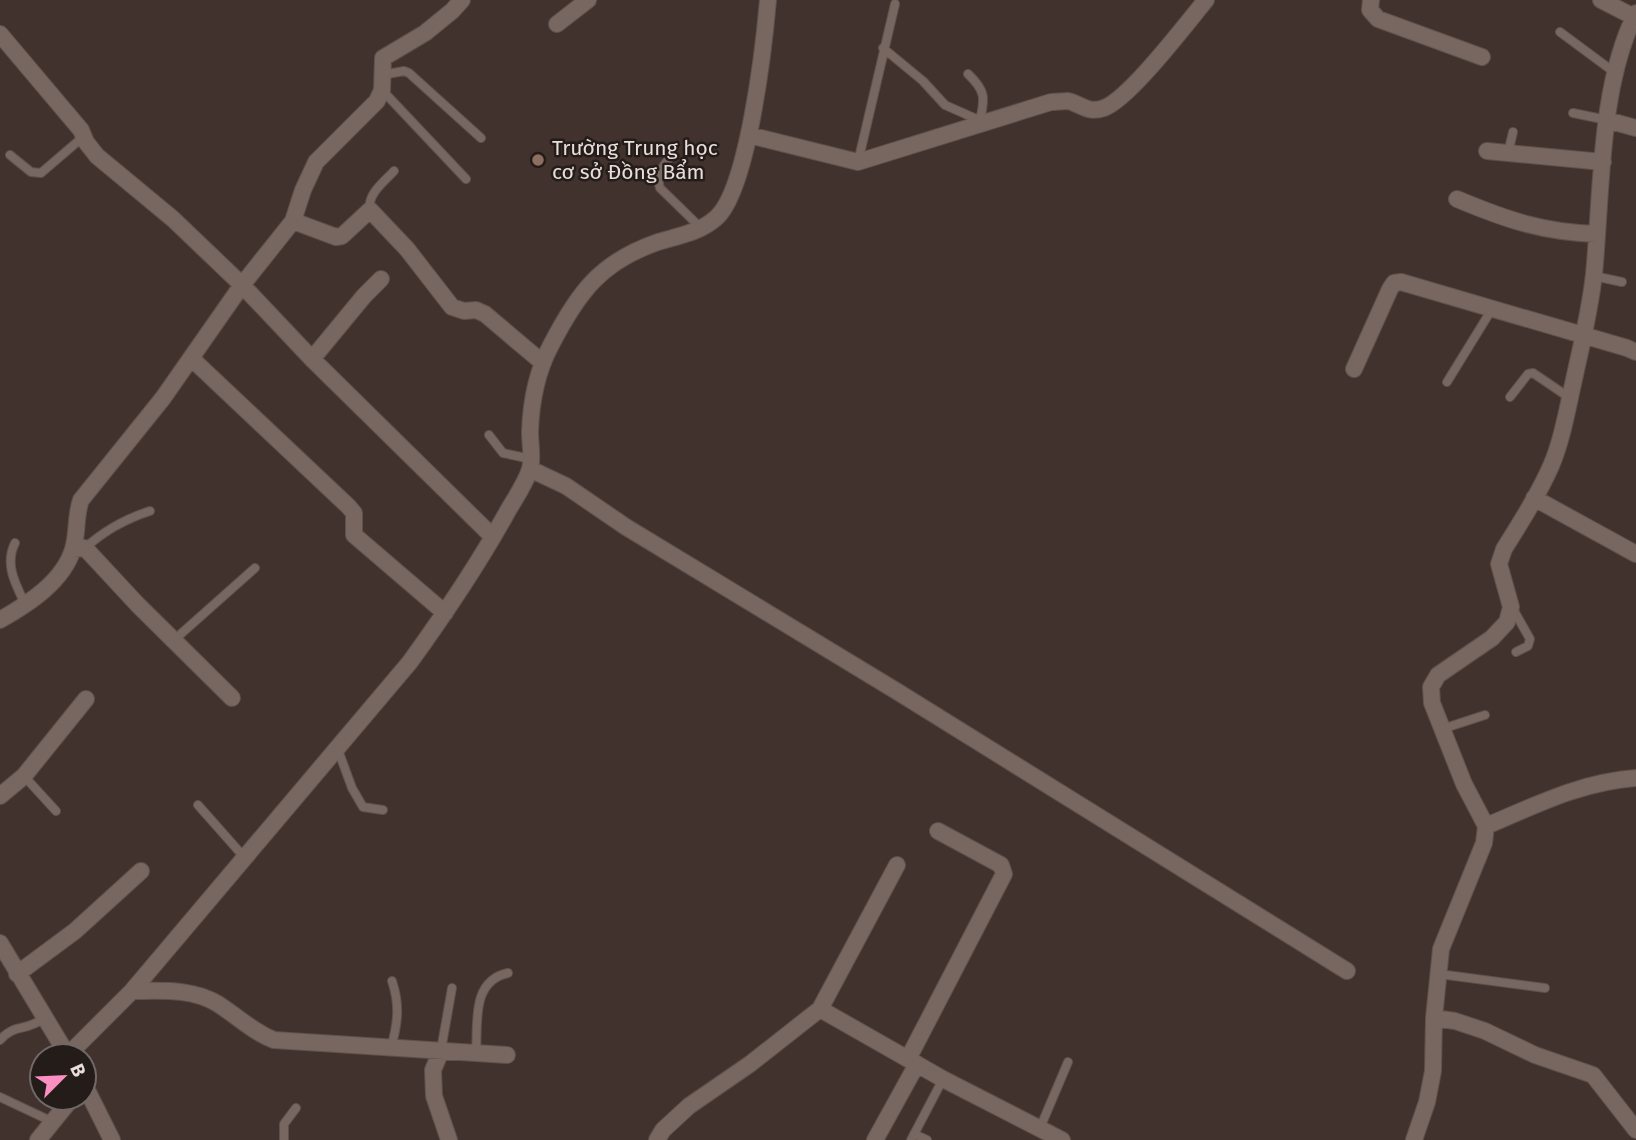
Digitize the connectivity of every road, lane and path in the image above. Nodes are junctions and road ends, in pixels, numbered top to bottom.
1 (462, 0) edge
2 (588, 0) edge
3 (768, 0) edge
4 (1206, 0) edge
5 (1371, 0) edge
6 (1601, 0) edge
7 (895, 4) dead end
8 (1635, 15) edge
9 (557, 24) dead end
10 (1560, 32) dead end
11 (0, 34) edge
12 (883, 48) junction
13 (1482, 57) dead end
14 (1614, 72) junction
15 (968, 74) dead end
16 (382, 83) junction
17 (1573, 113) dead end
18 (1607, 120) junction
19 (983, 122) junction
20 (1636, 128) edge
21 (1513, 132) dead end
22 (749, 135) junction
23 (83, 137) junction
24 (481, 138) dead end
25 (1487, 151) dead end
26 (673, 153) dead end
27 (1508, 153) junction
28 (10, 155) dead end
29 (858, 162) junction
30 (1604, 162) junction
31 (394, 170) dead end
32 (466, 179) dead end
33 (1457, 199) dead end
34 (370, 210) junction
35 (293, 221) junction
36 (701, 228) junction
37 (1597, 234) junction
38 (1594, 276) junction
39 (381, 279) dead end
40 (1622, 282) dead end
41 (242, 285) junction
42 (1492, 309) junction
43 (1583, 337) junction
44 (1636, 352) edge
45 (191, 358) junction
46 (312, 359) junction
47 (543, 363) junction
48 (1354, 369) dead end
49 (1447, 382) dead end
50 (1510, 397) dead end
51 (1570, 398) junction
52 (489, 435) dead end
53 (531, 464) junction
54 (1534, 498) junction
55 (150, 511) dead end
56 (493, 537) junction
57 (15, 543) dead end
58 (79, 549) junction
59 (1636, 554) edge
60 (256, 568) dead end
61 (26, 606) junction
62 (1511, 607) junction
63 (445, 613) junction
64 (0, 621) edge
65 (174, 640) junction
66 (1516, 652) dead end
67 (232, 698) dead end
68 (86, 699) dead end
69 (1485, 715) dead end
70 (1442, 729) junction
71 (337, 747) junction
72 (24, 776) junction
73 (1636, 778) edge
74 (0, 796) edge
75 (198, 805) dead end
76 (383, 810) dead end
77 (56, 811) dead end
78 (1486, 826) junction
79 (939, 831) dead end
80 (244, 857) junction
81 (897, 865) dead end
82 (141, 871) dead end
83 (0, 943) edge
84 (1347, 971) dead end
85 (508, 973) dead end
86 (17, 974) junction
87 (1438, 974) junction
88 (392, 981) dead end
89 (452, 988) dead end
90 (1545, 988) dead end
91 (132, 991) junction
92 (820, 1009) junction
93 (44, 1018) junction
94 (1434, 1018) junction
95 (0, 1040) edge
96 (59, 1042) edge
97 (82, 1042) edge
98 (391, 1048) junction
99 (441, 1051) junction
100 (476, 1053) junction
101 (507, 1055) dead end
102 (912, 1061) junction
103 (1068, 1062) dead end
104 (943, 1079) junction
105 (0, 1097) edge
106 (296, 1108) dead end
107 (61, 1112) edge
108 (98, 1112) edge
109 (53, 1122) junction
110 (1040, 1128) junction
111 (1636, 1130) edge
112 (913, 1137) edge
113 (38, 1140) edge
114 (112, 1140) edge
115 (284, 1140) edge
116 (449, 1140) edge
117 (657, 1140) edge
118 (876, 1140) edge
119 (927, 1140) edge
120 (1062, 1140) edge
121 (1414, 1140) edge

1 - 16 street
2 - 9 street
3 - 22 street
4 - 19 street
5 - 13 street
6 - 8 street
7 - 12 lane
8 - 14 street
10 - 14 lane
11 - 23 street
12 - 19 lane
12 - 29 lane
14 - 18 street
15 - 19 lane
16 - 24 lane
16 - 32 lane
16 - 35 street
17 - 18 lane
18 - 20 street
18 - 30 street
19 - 29 street
21 - 27 lane
22 - 29 street
22 - 36 street
23 - 28 lane
23 - 41 street
25 - 27 street
26 - 36 lane
27 - 30 street
30 - 37 street
31 - 34 lane
33 - 37 street
34 - 35 street
34 - 47 street
35 - 41 street
36 - 47 street
37 - 38 street
38 - 40 lane
38 - 43 street
39 - 46 street
41 - 45 street
41 - 46 street
42 - 43 street
42 - 48 street
42 - 49 lane
43 - 44 street
43 - 51 street
45 - 58 street
45 - 63 street
46 - 56 street
47 - 53 street
50 - 51 lane
51 - 54 street
52 - 53 lane
53 - 56 street
53 - 84 street
54 - 59 street
54 - 62 street
55 - 58 lane
56 - 63 street
57 - 61 lane
58 - 61 street
58 - 65 street
60 - 65 lane
61 - 64 street
62 - 66 lane
62 - 70 street
63 - 71 street
65 - 67 street
68 - 72 street
69 - 70 lane
70 - 78 street
71 - 76 lane
71 - 80 street
72 - 74 street
72 - 77 lane
73 - 78 street
75 - 80 lane
78 - 87 street
79 - 102 street
80 - 91 street
81 - 92 street
82 - 86 street
83 - 86 street
85 - 100 lane
86 - 93 street
87 - 90 lane
87 - 94 street
88 - 98 lane
89 - 99 lane
91 - 97 street
91 - 98 street
92 - 102 street
92 - 117 street
93 - 95 lane
93 - 96 street
94 - 111 street
94 - 121 street
98 - 99 street
99 - 100 street
99 - 116 street
100 - 101 street
102 - 104 street
102 - 118 street
103 - 110 lane
104 - 110 street
104 - 112 lane
105 - 109 lane
106 - 115 lane
107 - 109 street
108 - 114 street
109 - 113 street
110 - 120 street
112 - 119 lane

